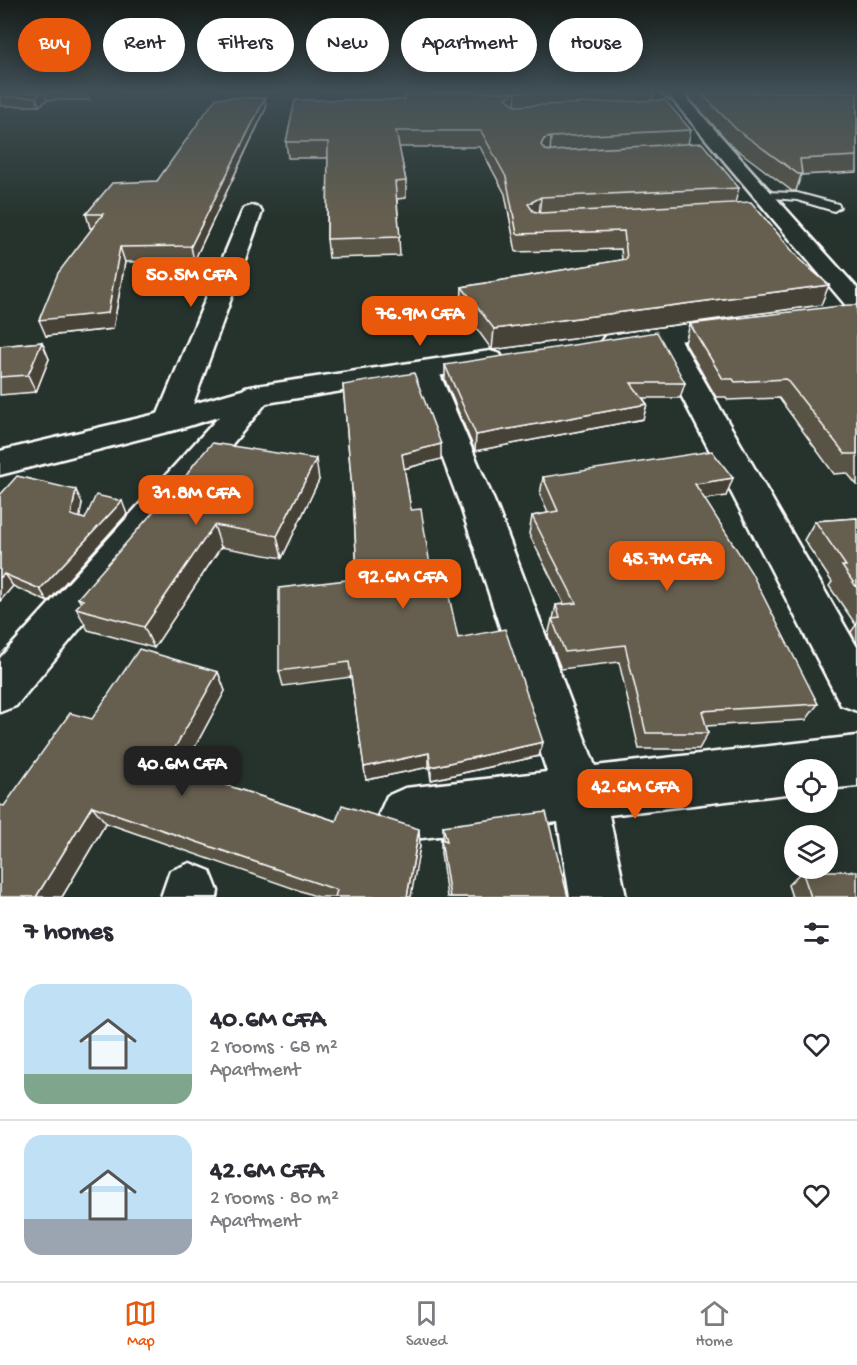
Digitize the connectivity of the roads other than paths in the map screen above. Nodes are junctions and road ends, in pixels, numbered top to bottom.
1 (711, 134) edge
2 (726, 151) junction
3 (702, 152) edge
4 (765, 206) junction
5 (834, 207) dead end
6 (252, 212) dead end
7 (849, 308) edge
8 (755, 323) edge
9 (664, 335) junction
10 (584, 347) edge
11 (515, 357) edge
12 (424, 370) junction
13 (256, 395) junction
14 (171, 421) junction
15 (0, 463) edge
16 (857, 690) edge
17 (0, 691) edge
18 (857, 761) edge
19 (579, 792) junction
20 (405, 814) dead end
21 (598, 897) edge

1 - 2 street
2 - 3 street
2 - 4 street
4 - 5 lane
4 - 7 street
6 - 14 street
8 - 9 street
9 - 10 street
9 - 16 street
11 - 12 street
12 - 13 street
12 - 19 street
13 - 14 street
13 - 17 street
14 - 15 street
18 - 19 street
19 - 20 street
19 - 21 street

